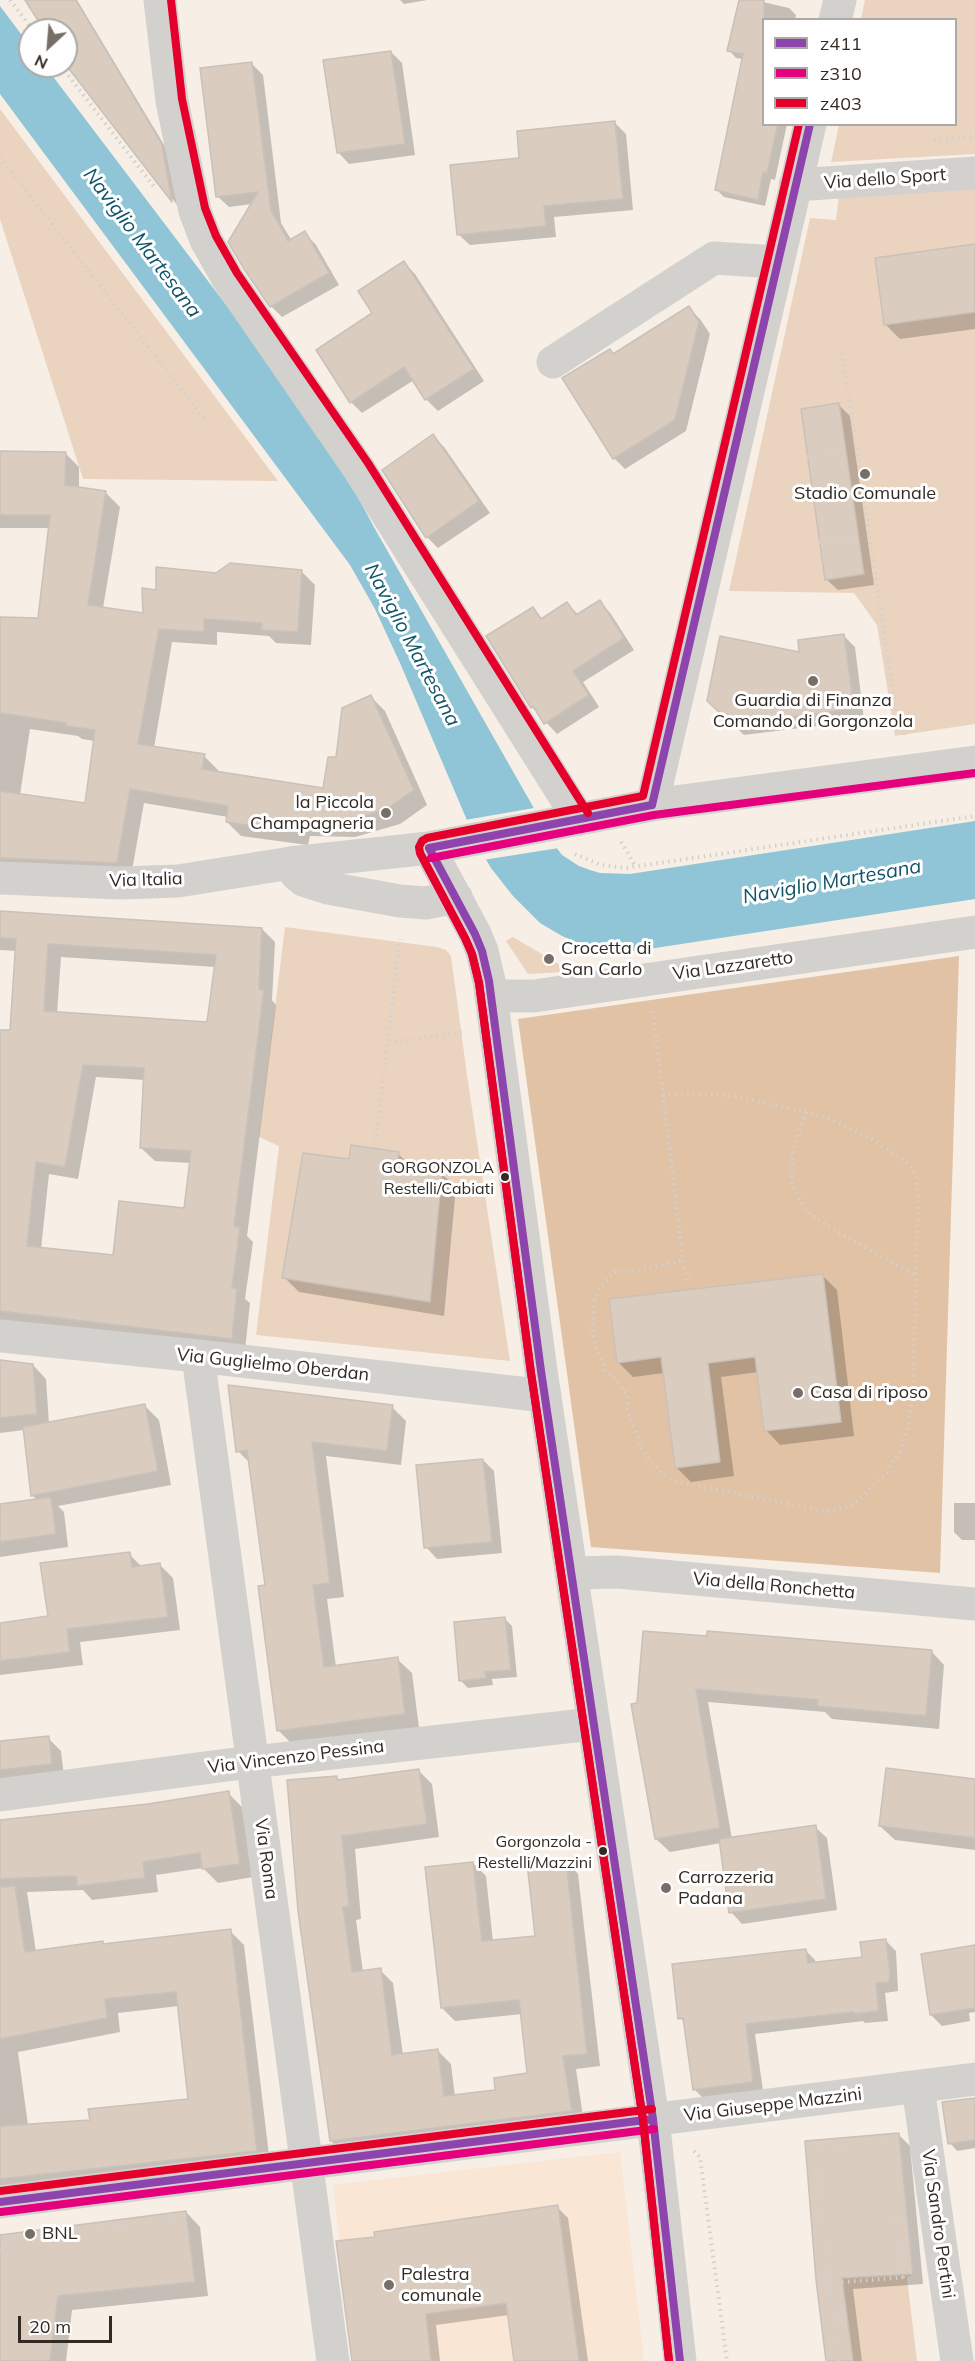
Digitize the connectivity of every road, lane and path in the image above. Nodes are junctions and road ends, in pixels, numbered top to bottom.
1 (10, 0) edge
2 (160, 0) edge
3 (840, 0) edge
4 (24, 18) edge
5 (836, 18) edge
6 (70, 78) edge
7 (810, 126) edge
8 (0, 157) edge
9 (975, 173) edge
10 (795, 185) junction
11 (159, 193) dead end
12 (777, 262) junction
13 (842, 354) dead end
14 (553, 362) dead end
15 (205, 420) dead end
16 (846, 451) dead end
17 (807, 457) dead end
18 (858, 537) dead end
19 (819, 542) dead end
20 (904, 735) dead end
21 (975, 762) edge
22 (652, 804) junction
23 (975, 816) edge
24 (579, 819) junction
25 (429, 848) junction
26 (571, 851) dead end
27 (291, 863) junction
28 (0, 878) edge
29 (456, 897) junction
30 (975, 932) edge
31 (400, 939) dead end
32 (649, 978) junction
33 (491, 996) junction
34 (470, 1031) dead end
35 (389, 1043) junction
36 (663, 1095) junction
37 (806, 1112) junction
38 (375, 1148) dead end
39 (683, 1260) junction
40 (916, 1275) junction
41 (688, 1281) dead end
42 (0, 1336) edge
43 (198, 1356) junction
44 (545, 1396) junction
45 (573, 1573) junction
46 (975, 1604) edge
47 (593, 1724) junction
48 (253, 1762) junction
49 (0, 1795) edge
50 (975, 2079) edge
51 (918, 2087) junction
52 (653, 2119) junction
53 (900, 2140) dead end
54 (694, 2151) dead end
55 (306, 2162) junction
56 (0, 2202) edge
57 (170, 2213) dead end
58 (907, 2214) dead end
59 (0, 2250) edge
60 (908, 2277) dead end
61 (903, 2278) junction
62 (830, 2283) junction
63 (333, 2361) edge
64 (680, 2361) edge
65 (727, 2361) edge
66 (838, 2361) edge
67 (957, 2361) edge

1 - 4 path
2 - 24 street
3 - 5 street
6 - 11 path
7 - 10 street
8 - 15 path
9 - 10 street, Via dello Sport
10 - 12 street
12 - 14 street
12 - 22 street
13 - 20 path
16 - 17 path
18 - 19 path
21 - 22 street, Via Italia
22 - 24 street, Via Italia
23 - 26 path
24 - 25 street, Via Italia
25 - 27 street, Via Italia
25 - 29 street
27 - 28 street, Via Italia
27 - 29 street
29 - 33 street
30 - 32 street, Via Lazzaretto
31 - 35 path
32 - 33 street, Via Lazzaretto
32 - 36 path
33 - 44 street
34 - 35 path
35 - 38 path
36 - 37 path
36 - 39 path
37 - 40 path
37 - 40 path
39 - 40 path
39 - 41 path
42 - 43 street, Via Guglielmo Oberdan
43 - 44 street, Via Guglielmo Oberdan
43 - 48 street, Via Roma
44 - 45 street
45 - 46 street, Via della Ronchetta
45 - 47 street
47 - 48 street, Via Vincenzo Pessina
47 - 52 street
48 - 49 street, Via Vincenzo Pessina
48 - 55 street, Via Roma
50 - 51 street, Via Giuseppe Mazzini
51 - 52 street, Via Giuseppe Mazzini
51 - 67 street, Via Sandro Pertini
52 - 55 street, Via Giuseppe Mazzini
52 - 64 street
53 - 62 path
54 - 65 path
55 - 56 street, Via Giuseppe Mazzini
55 - 63 street, Via Roma
57 - 59 path
58 - 61 path
60 - 61 path
61 - 62 path
62 - 66 path

